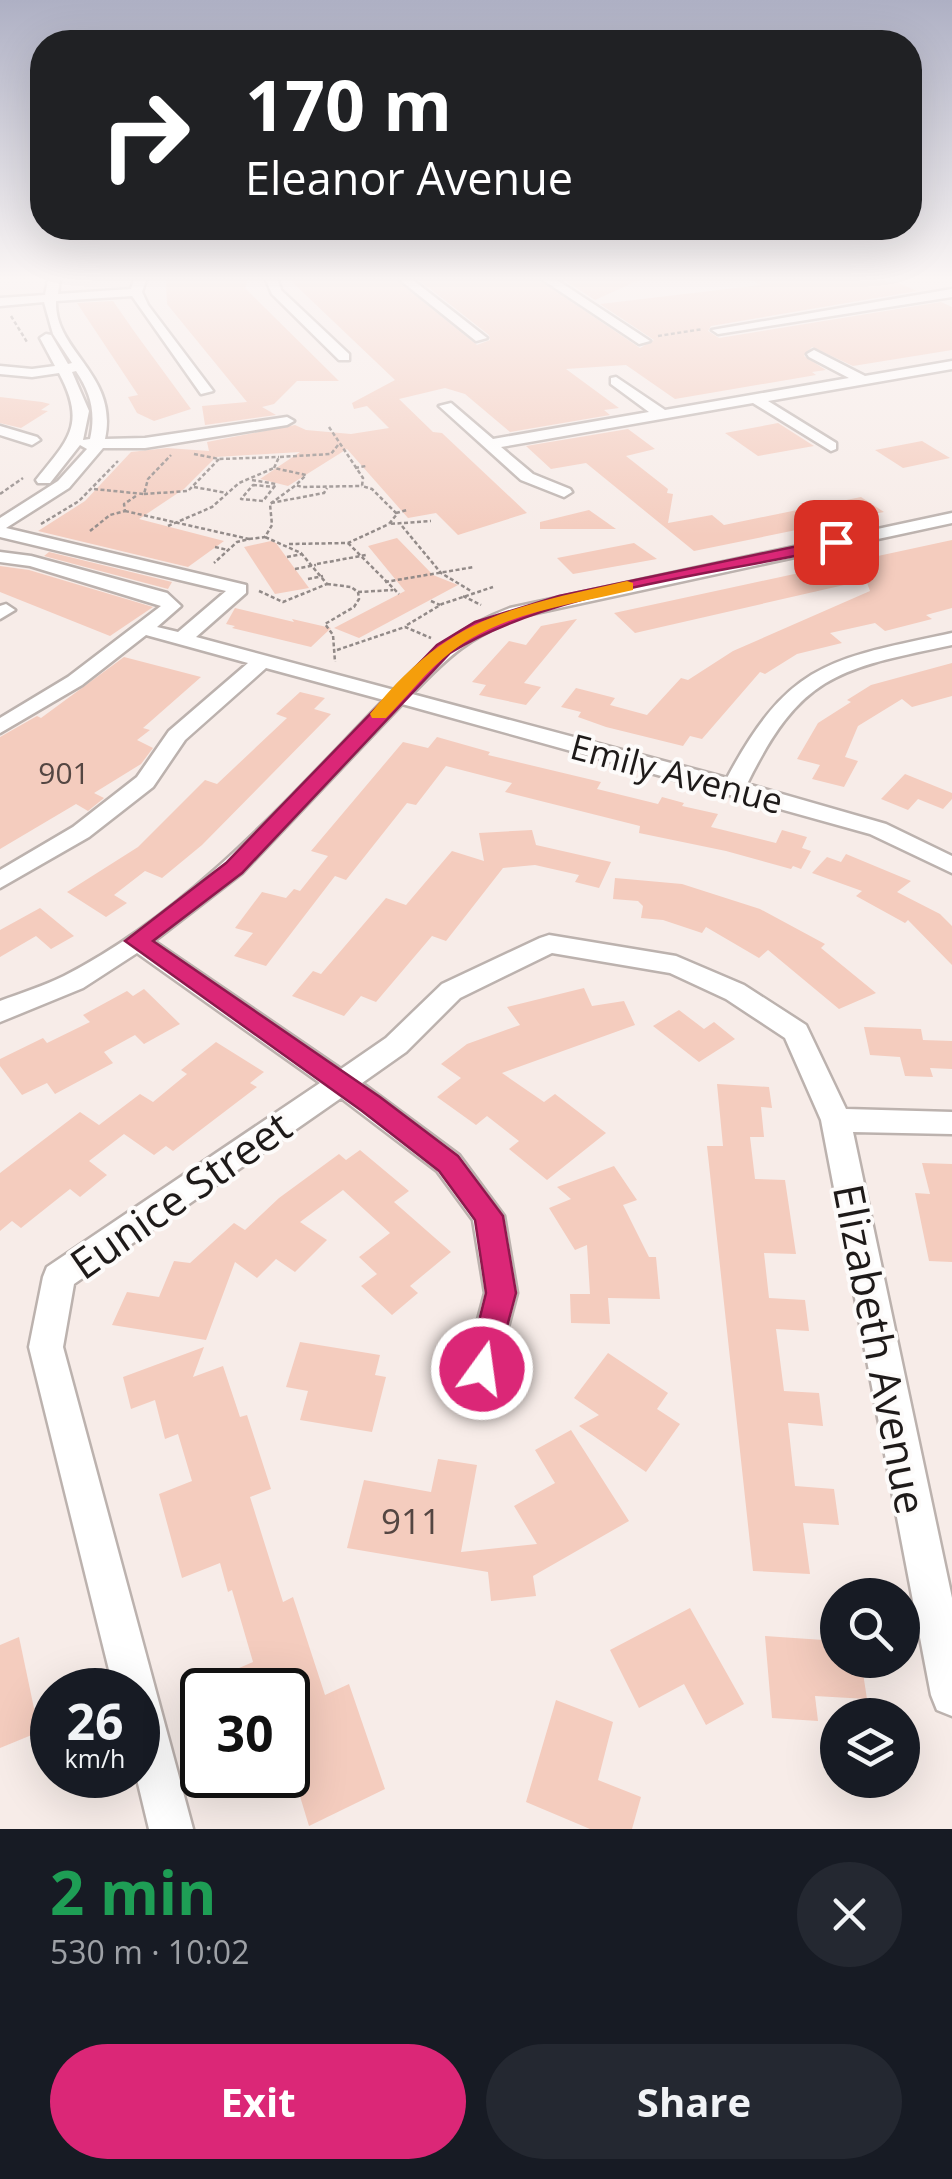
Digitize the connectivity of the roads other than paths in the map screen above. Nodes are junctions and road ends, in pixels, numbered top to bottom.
1 (60, 365) edge
2 (187, 365) edge
3 (834, 365) edge
4 (81, 366) joint
5 (952, 366) edge
6 (62, 369) junction
7 (0, 370) edge
8 (859, 380) junction
9 (616, 382) dead end
10 (952, 382) edge
11 (206, 391) dead end
12 (880, 394) junction
13 (756, 398) junction
14 (446, 406) dead end
15 (778, 412) junction
16 (661, 414) junction
17 (287, 421) dead end
18 (711, 423) dead end
19 (0, 430) edge
20 (32, 440) dead end
21 (76, 444) junction
22 (98, 444) junction
23 (490, 444) junction
24 (831, 446) dead end
25 (564, 492) dead end
26 (0, 509) edge
27 (952, 518) edge
28 (0, 529) edge
29 (0, 557) edge
30 (144, 629) junction
31 (952, 638) edge
32 (182, 640) junction
33 (262, 661) junction
34 (396, 697) junction
35 (0, 727) edge
36 (734, 787) junction
37 (952, 865) edge
38 (0, 880) edge
39 (137, 941) junction
40 (0, 1012) edge
41 (339, 1082) junction
42 (836, 1120) junction
43 (952, 1123) edge
44 (482, 1369) dead end
45 (129, 1668) edge
46 (952, 1695) edge
47 (160, 1786) edge
48 (171, 1829) edge

1 - 6 street
2 - 11 street
3 - 8 street
4 - 6 street
4 - 22 street
5 - 8 street
6 - 7 street
6 - 21 street
8 - 12 street
8 - 13 street
9 - 16 street
10 - 12 street
12 - 15 street
13 - 15 street
13 - 16 street
14 - 23 street
15 - 18 street
15 - 24 street
16 - 23 street
17 - 22 street
19 - 20 street
21 - 22 street
21 - 26 street
22 - 28 street
23 - 25 street
27 - 34 street
28 - 32 street
29 - 30 street
30 - 32 street, Emily Avenue
30 - 35 street
31 - 36 street
32 - 33 street, Emily Avenue
33 - 34 street, Emily Avenue
33 - 38 street
34 - 36 street, Emily Avenue
34 - 39 street
36 - 37 street, Emily Avenue
39 - 40 street
39 - 41 street
41 - 42 street, Eunice Street
41 - 44 street
41 - 45 street, Eunice Street
42 - 43 street
42 - 46 street, Elizabeth Avenue
47 - 48 street

